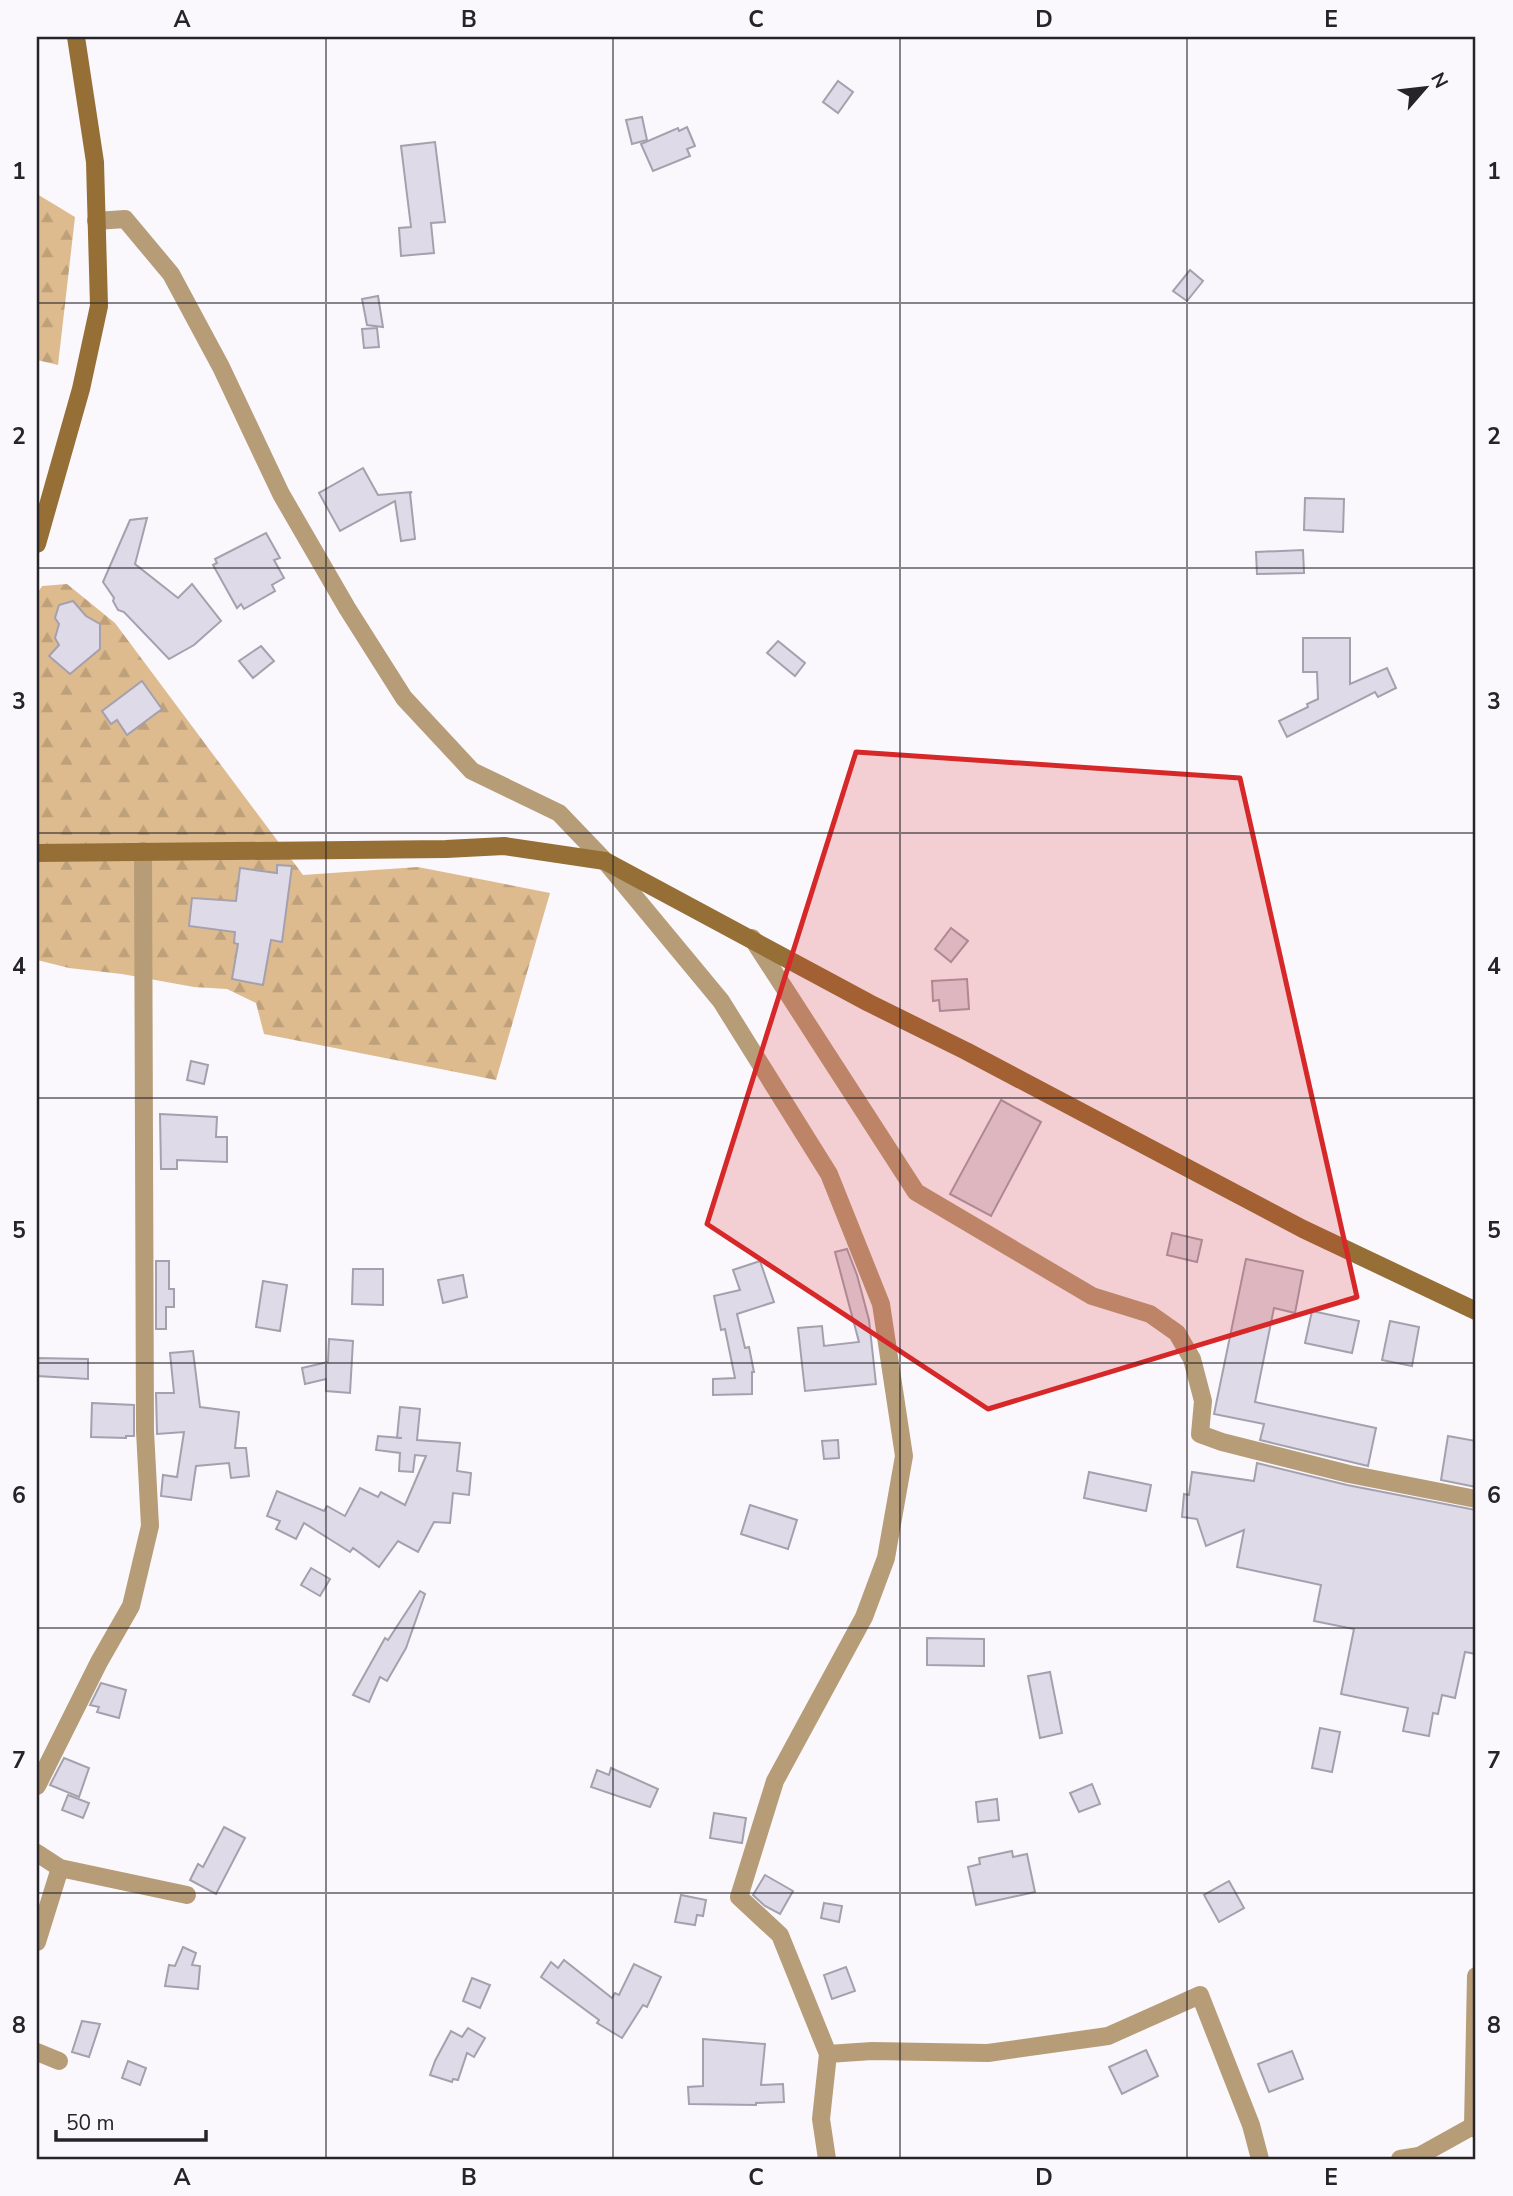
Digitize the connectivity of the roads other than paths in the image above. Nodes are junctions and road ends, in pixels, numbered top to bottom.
1 (76, 37) edge
2 (96, 221) junction
3 (37, 544) edge
4 (37, 852) edge
5 (143, 852) junction
6 (605, 861) junction
7 (752, 939) junction
8 (1476, 1311) edge
9 (1476, 1499) edge
10 (37, 1786) edge
11 (37, 1853) edge
12 (60, 1868) junction
13 (187, 1895) dead end
14 (37, 1942) edge
15 (1476, 1976) edge
16 (37, 2052) edge
17 (828, 2054) junction
18 (59, 2061) dead end
19 (1475, 2128) edge
20 (1422, 2158) edge
21 (827, 2159) edge
22 (1260, 2159) edge
23 (1400, 2159) edge

1 - 2 main road
2 - 3 main road
2 - 6 street
4 - 5 main road
5 - 6 main road
5 - 10 street
6 - 7 main road
6 - 17 street
7 - 8 main road
7 - 9 street
11 - 12 street
12 - 13 street
12 - 14 street
15 - 19 street
16 - 18 street
17 - 21 street
17 - 22 street
19 - 20 street
20 - 23 street

